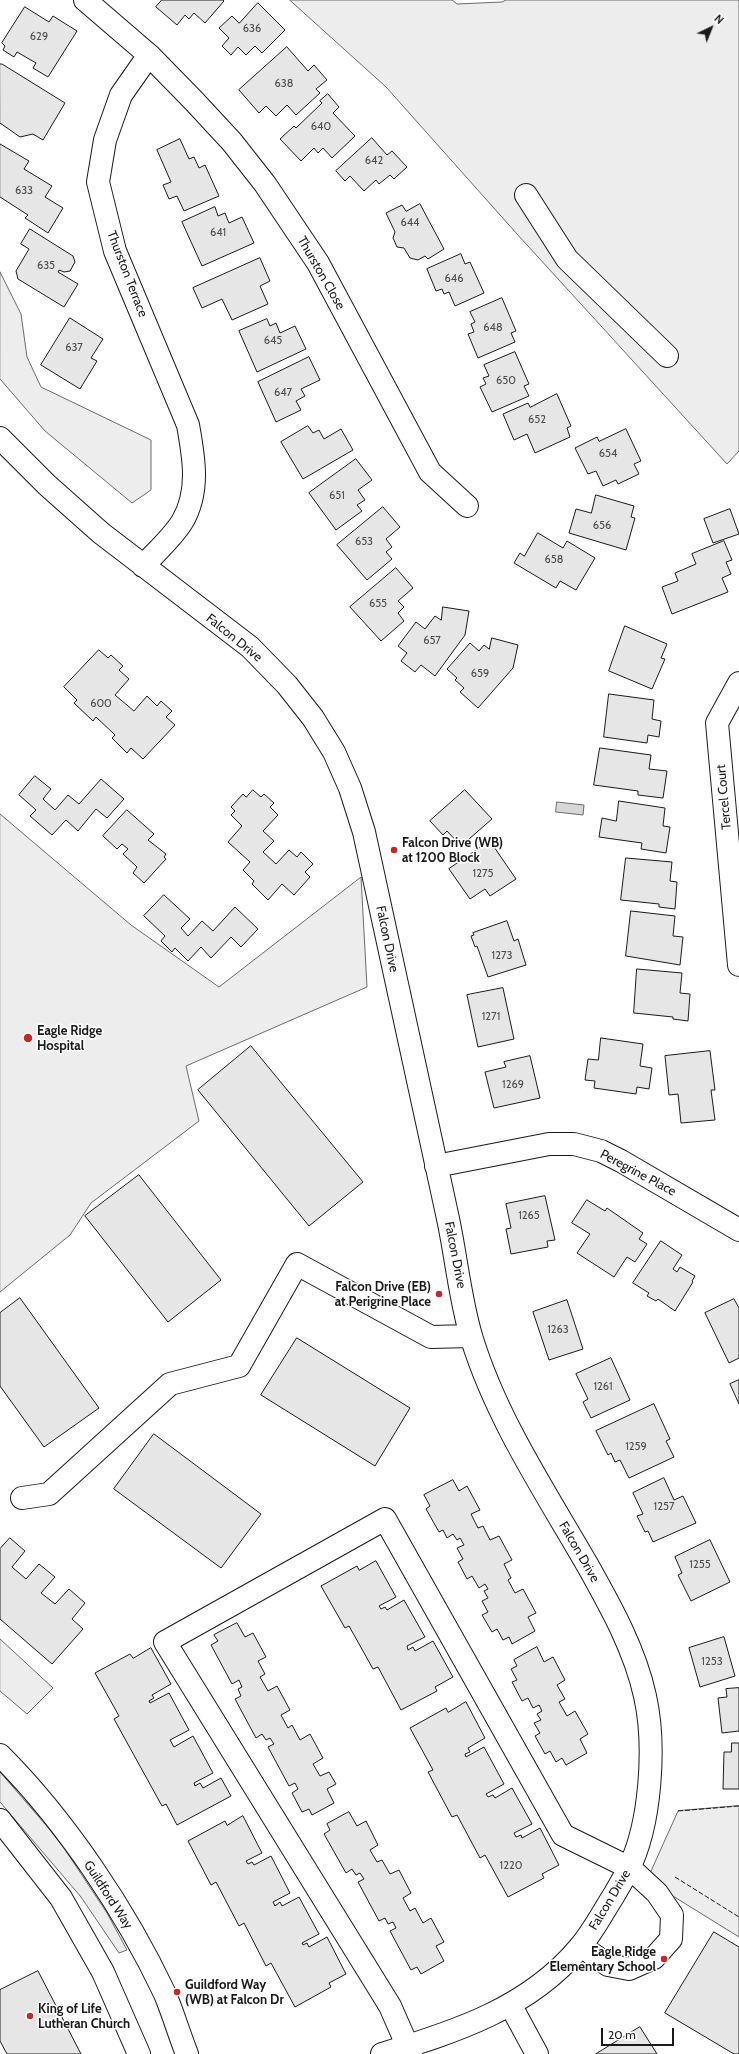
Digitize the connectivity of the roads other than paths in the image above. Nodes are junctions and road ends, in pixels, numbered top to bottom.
1 (85, 0) edge
2 (149, 55) junction
3 (526, 195) dead end
4 (667, 356) dead end
5 (0, 438) edge
6 (467, 506) dead end
7 (143, 566) junction
8 (739, 683) edge
9 (739, 965) edge
10 (436, 1166) junction
11 (739, 1230) edge
12 (471, 1336) junction
13 (22, 1498) dead end
14 (0, 1755) edge
15 (0, 1820) edge
16 (630, 1868) junction
17 (581, 1946) junction
18 (511, 2006) junction
19 (410, 2050) edge
20 (139, 2054) edge
21 (187, 2054) edge
22 (382, 2054) edge
23 (537, 2054) edge

1 - 2 street
2 - 6 street, Thurston Close
2 - 7 street, Thurston Terrace
3 - 4 street
5 - 7 street, Falcon Drive
7 - 10 street, Falcon Drive
8 - 9 street, Tercel Court
10 - 11 street, Peregrine Place
10 - 12 street, Falcon Drive
12 - 13 street
12 - 16 street, Falcon Drive
14 - 21 street, Guildford Way
15 - 20 street
16 - 17 street, Falcon Drive
16 - 17 street
16 - 19 street
17 - 18 street, Falcon Drive
18 - 19 street, Falcon Drive
18 - 23 street
19 - 22 street, Falcon Drive

